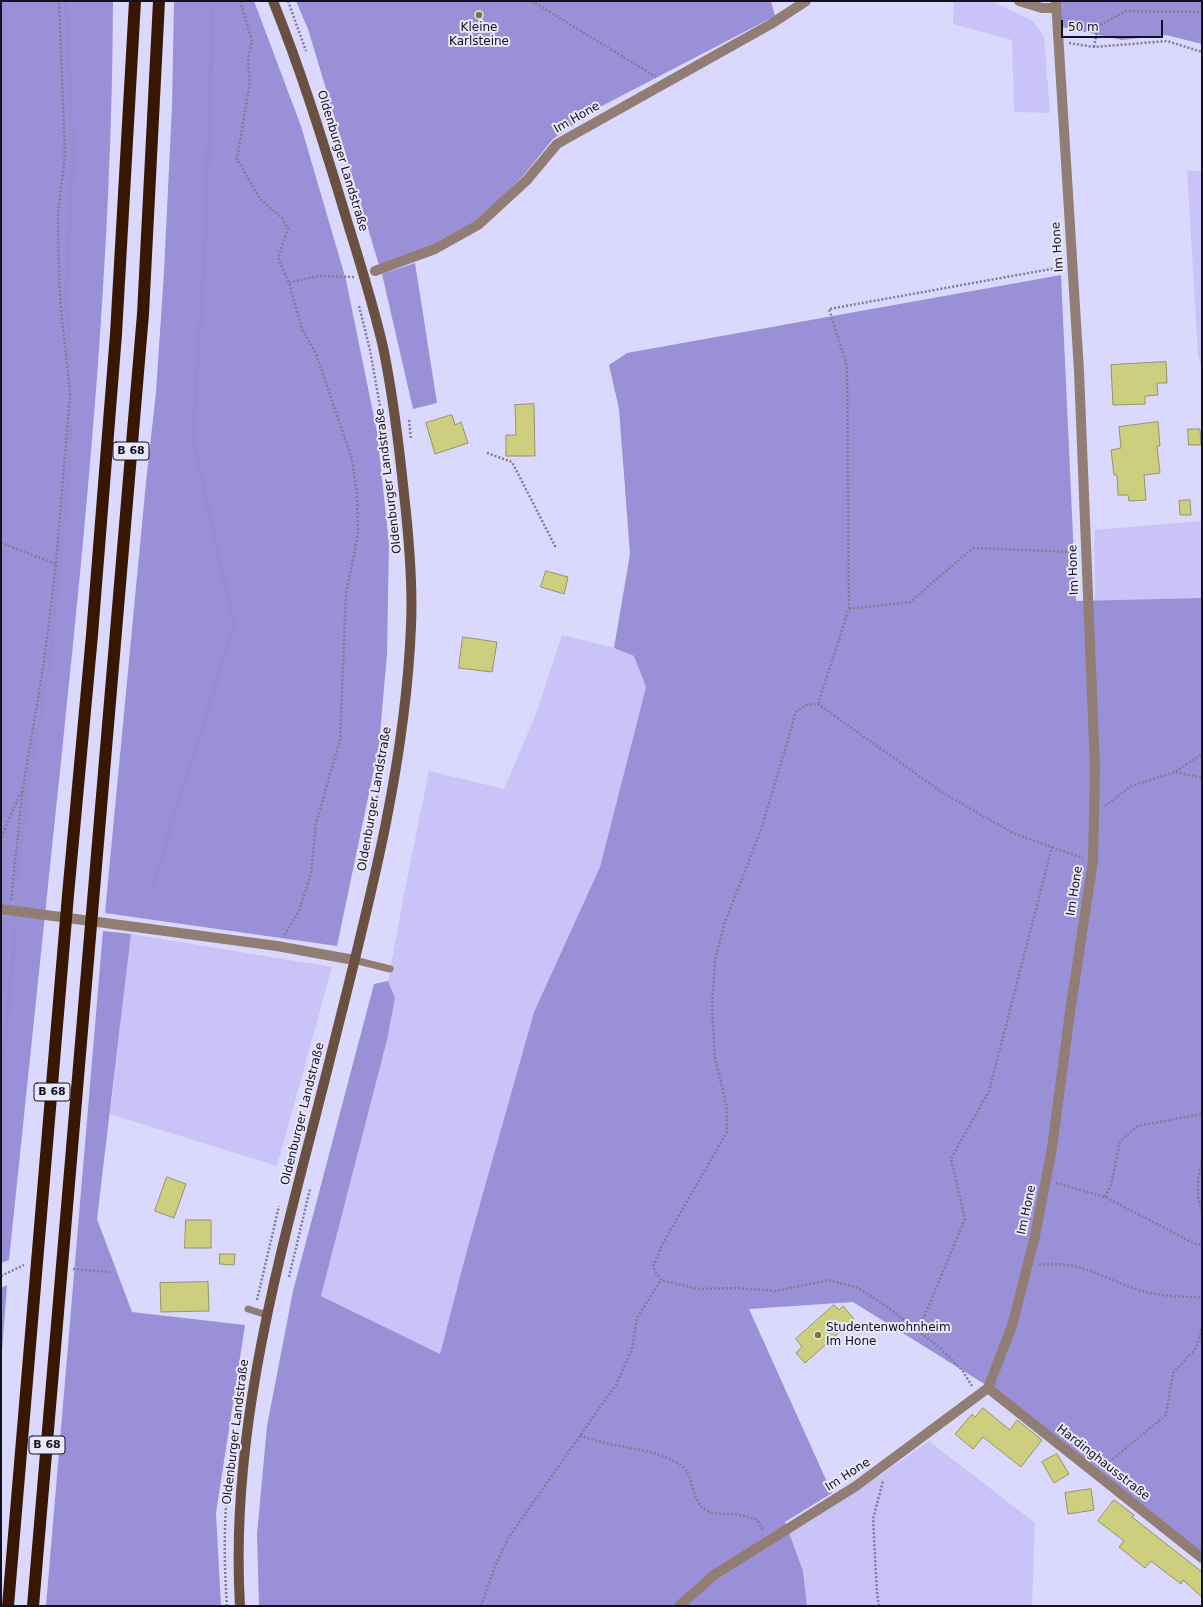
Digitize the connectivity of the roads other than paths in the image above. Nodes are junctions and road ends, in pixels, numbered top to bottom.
1 (135, 1) edge
2 (159, 1) edge
3 (273, 1) edge
4 (806, 1) edge
5 (1019, 1) edge
6 (1056, 5) edge
7 (375, 271) dead end
8 (6, 910) edge
9 (354, 960) junction
10 (390, 969) dead end
11 (248, 1309) dead end
12 (267, 1315) junction
13 (988, 1388) junction
14 (1202, 1558) edge
15 (8, 1606) edge
16 (33, 1606) edge
17 (240, 1606) edge
18 (679, 1606) edge

1 - 15 highway, B 68
2 - 16 highway, B 68
3 - 9 street, Oldenburger Landstraße
4 - 7 street, Im Hone
5 - 6 street, Im Hone
6 - 13 street, Im Hone
8 - 9 street
9 - 10 lane
9 - 12 street, Oldenburger Landstraße
11 - 12 lane
12 - 17 street, Oldenburger Landstraße
13 - 14 street, Hardinghausstraße
13 - 18 street, Im Hone

